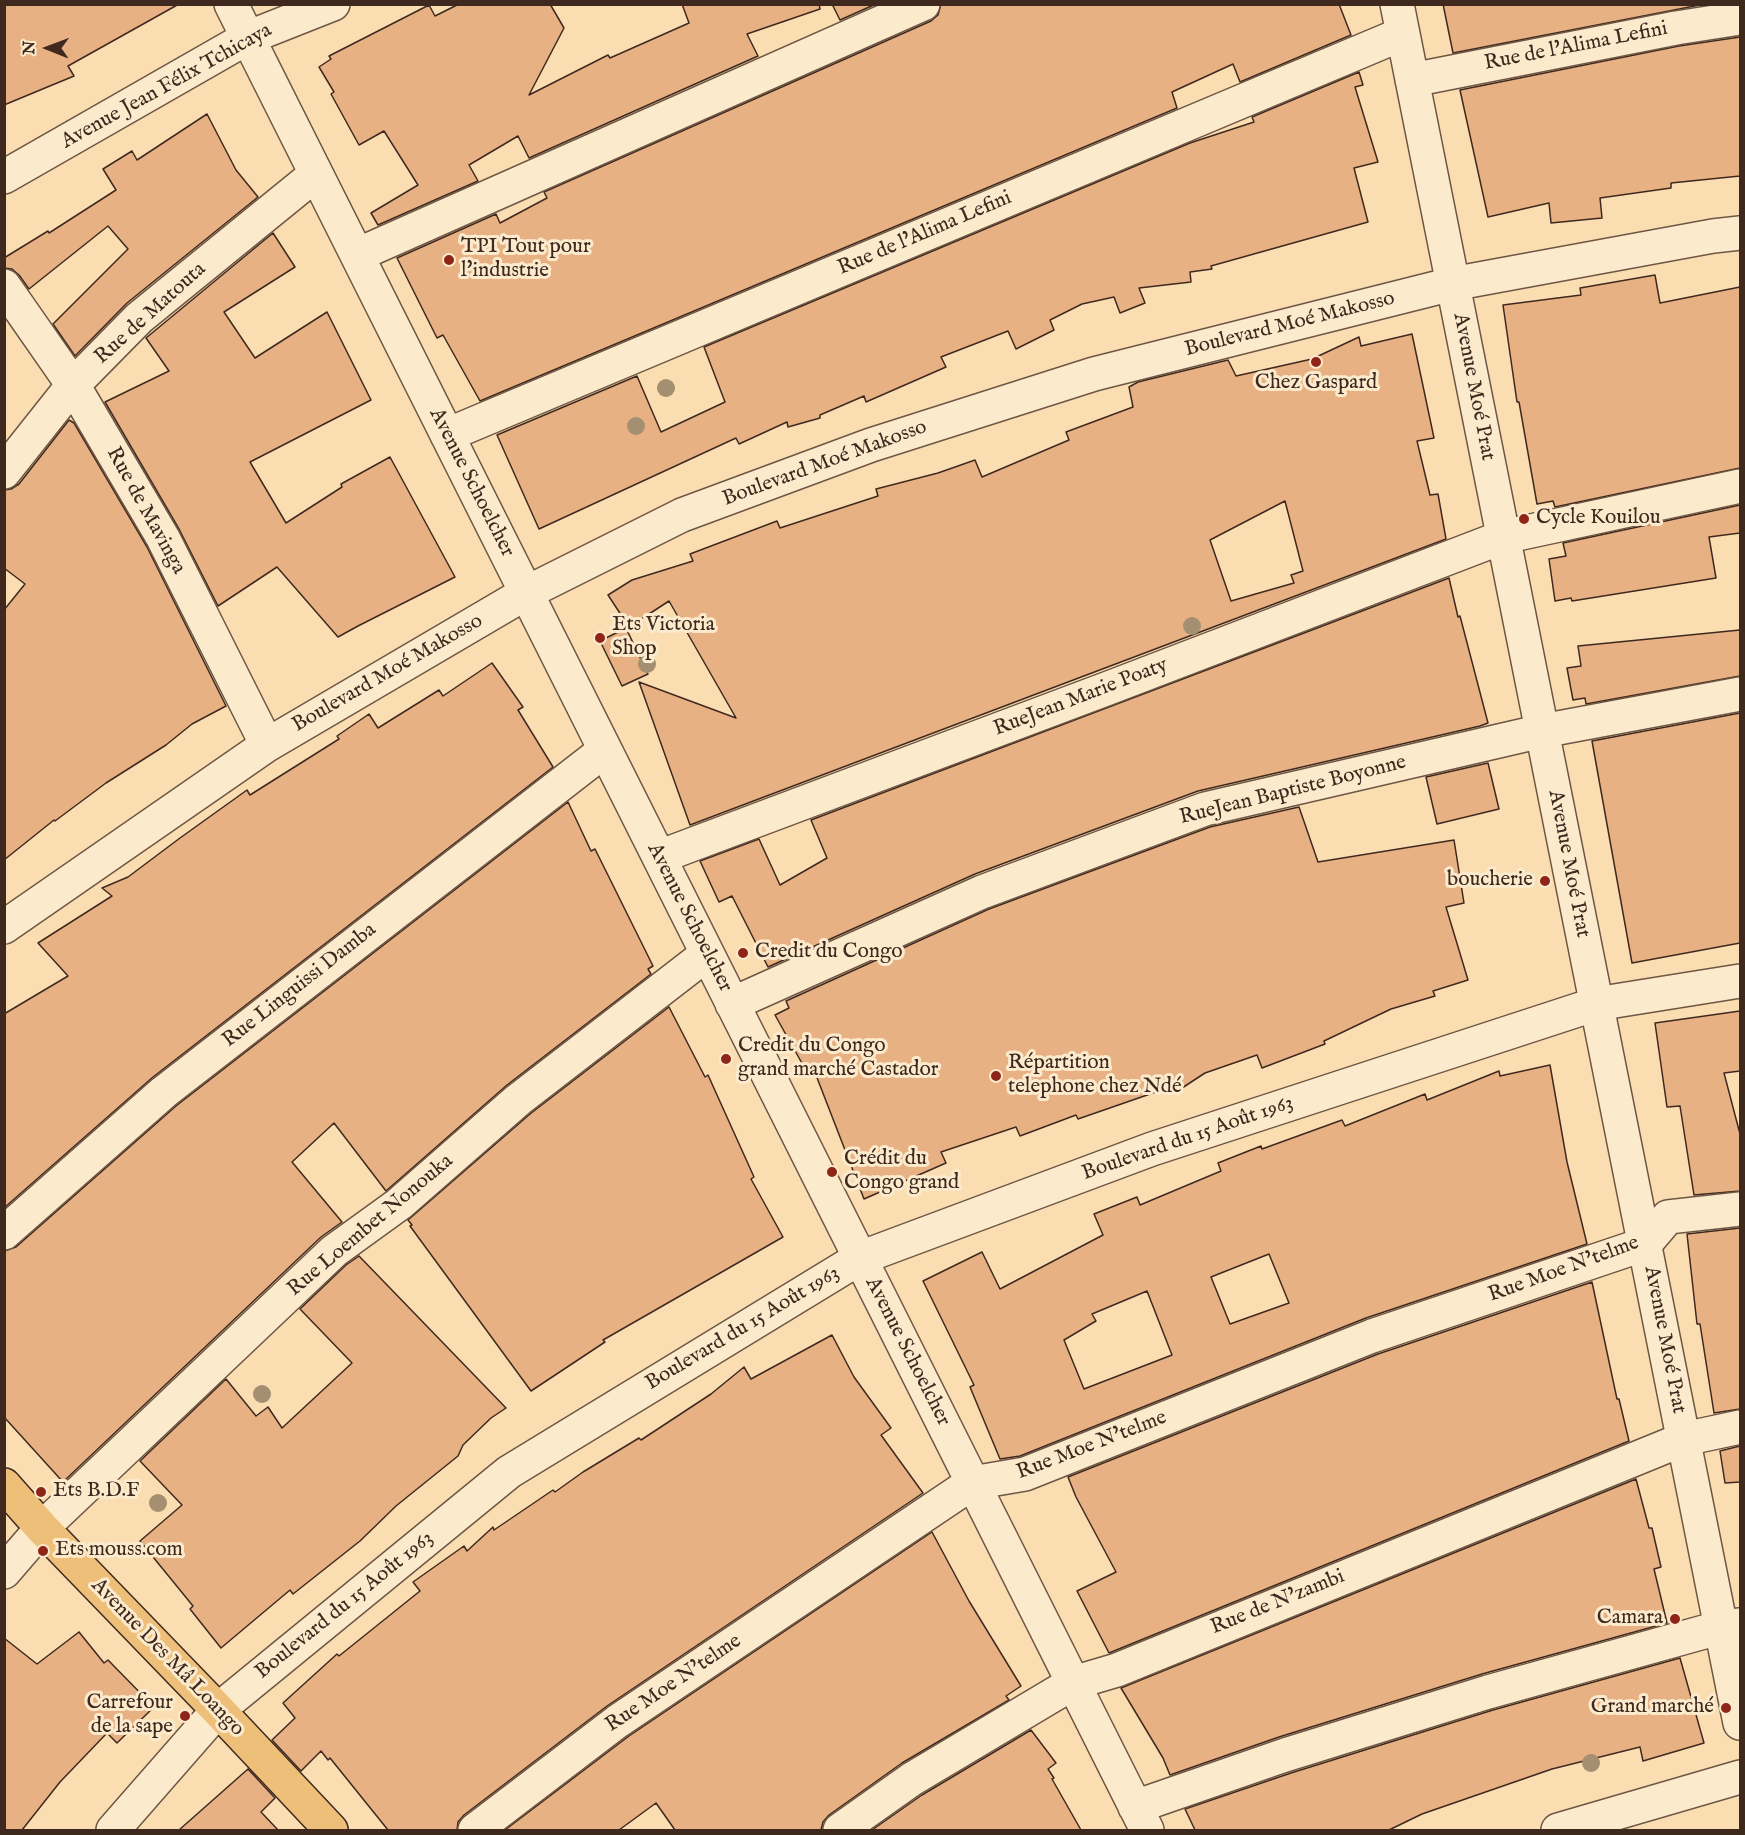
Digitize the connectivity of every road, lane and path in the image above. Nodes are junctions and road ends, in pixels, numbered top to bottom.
1 (231, 4) edge
2 (333, 4) edge
3 (922, 4) edge
4 (1740, 18) edge
5 (1400, 19) edge
6 (247, 38) junction
7 (1412, 80) junction
8 (316, 174) junction
9 (4, 177) edge
10 (1740, 233) edge
11 (357, 255) junction
12 (1452, 284) junction
13 (4, 286) edge
14 (73, 386) junction
15 (447, 435) junction
16 (4, 472) edge
17 (1740, 486) edge
18 (1503, 537) junction
19 (526, 593) junction
20 (1740, 694) edge
21 (1542, 731) junction
22 (267, 746) junction
23 (605, 750) junction
24 (659, 857) junction
25 (4, 927) edge
26 (707, 954) junction
27 (1740, 981) edge
28 (732, 1004) junction
29 (1596, 1004) junction
30 (1740, 1209) edge
31 (4, 1233) edge
32 (1645, 1244) junction
33 (860, 1258) junction
34 (1740, 1427) edge
35 (1684, 1439) junction
36 (972, 1483) junction
37 (4, 1485) edge
38 (42, 1528) junction
39 (4, 1572) edge
40 (1731, 1626) edge
41 (1073, 1683) junction
42 (218, 1710) junction
43 (1740, 1723) edge
44 (1740, 1777) edge
45 (1141, 1819) edge
46 (113, 1830) edge
47 (331, 1830) edge
48 (475, 1830) edge
49 (840, 1830) edge
50 (1558, 1830) edge

1 - 6 street, Avenue Schoelcher
2 - 6 street, Avenue Jean Félix Tchicaya
3 - 11 street
4 - 7 street, Rue de l'Alima Lefini
5 - 7 street, Avenue Moé Prat
5 - 15 street, Rue de l'Alima Lefini
6 - 8 street, Avenue Schoelcher
6 - 9 street, Avenue Jean Félix Tchicaya
7 - 12 street, Avenue Moé Prat
8 - 11 street, Avenue Schoelcher
8 - 14 street, Rue de Matouta
10 - 12 street, Boulevard Moé Makosso
11 - 15 street, Avenue Schoelcher
12 - 18 street, Avenue Moé Prat
12 - 19 street, Boulevard Moé Makosso
13 - 14 street, Rue de Mavinga
14 - 16 street, Rue de Matouta
14 - 22 street, Rue de Mavinga
15 - 19 street, Avenue Schoelcher
17 - 18 street, RueJean Marie Poaty
18 - 21 street, Avenue Moé Prat
18 - 24 street, RueJean Marie Poaty
19 - 22 street, Boulevard Moé Makosso
19 - 23 street, Avenue Schoelcher
20 - 21 street, RueJean Baptiste Boyonne
21 - 28 street, RueJean Baptiste Boyonne
21 - 29 street, Avenue Moé Prat
22 - 25 street, Boulevard Moé Makosso
23 - 24 street, Avenue Schoelcher
23 - 31 street, Rue Linguissi Damba
24 - 26 street, Avenue Schoelcher
26 - 28 street, Avenue Schoelcher
26 - 38 street, Rue Loembet Nonouka
27 - 29 street, Boulevard du 15 Août 1963
28 - 33 street, Avenue Schoelcher
29 - 32 street, Avenue Moé Prat
29 - 33 street, Boulevard du 15 Août 1963
30 - 32 street, Rue Moe N'telme
32 - 35 street, Avenue Moé Prat
32 - 36 street, Rue Moe N'telme
33 - 36 street, Avenue Schoelcher
33 - 42 street, Boulevard du 15 Août 1963
34 - 35 street, Rue de N'zambi
35 - 40 street, Avenue Moé Prat
35 - 41 street, Rue de N'zambi
36 - 41 street, Avenue Schoelcher
36 - 48 street, Rue Moe N'telme
37 - 38 main road, Avenue Des Mâ Loango
38 - 39 street, Rue Loembet Nonouka
38 - 42 main road, Avenue Des Mâ Loango
40 - 43 street, Avenue Moé Prat
40 - 45 street
41 - 45 street, Avenue Schoelcher
41 - 49 street, Rue de N'zambi
42 - 46 street, Boulevard du 15 Août 1963
42 - 47 main road, Avenue Des Mâ Loango
44 - 50 street

